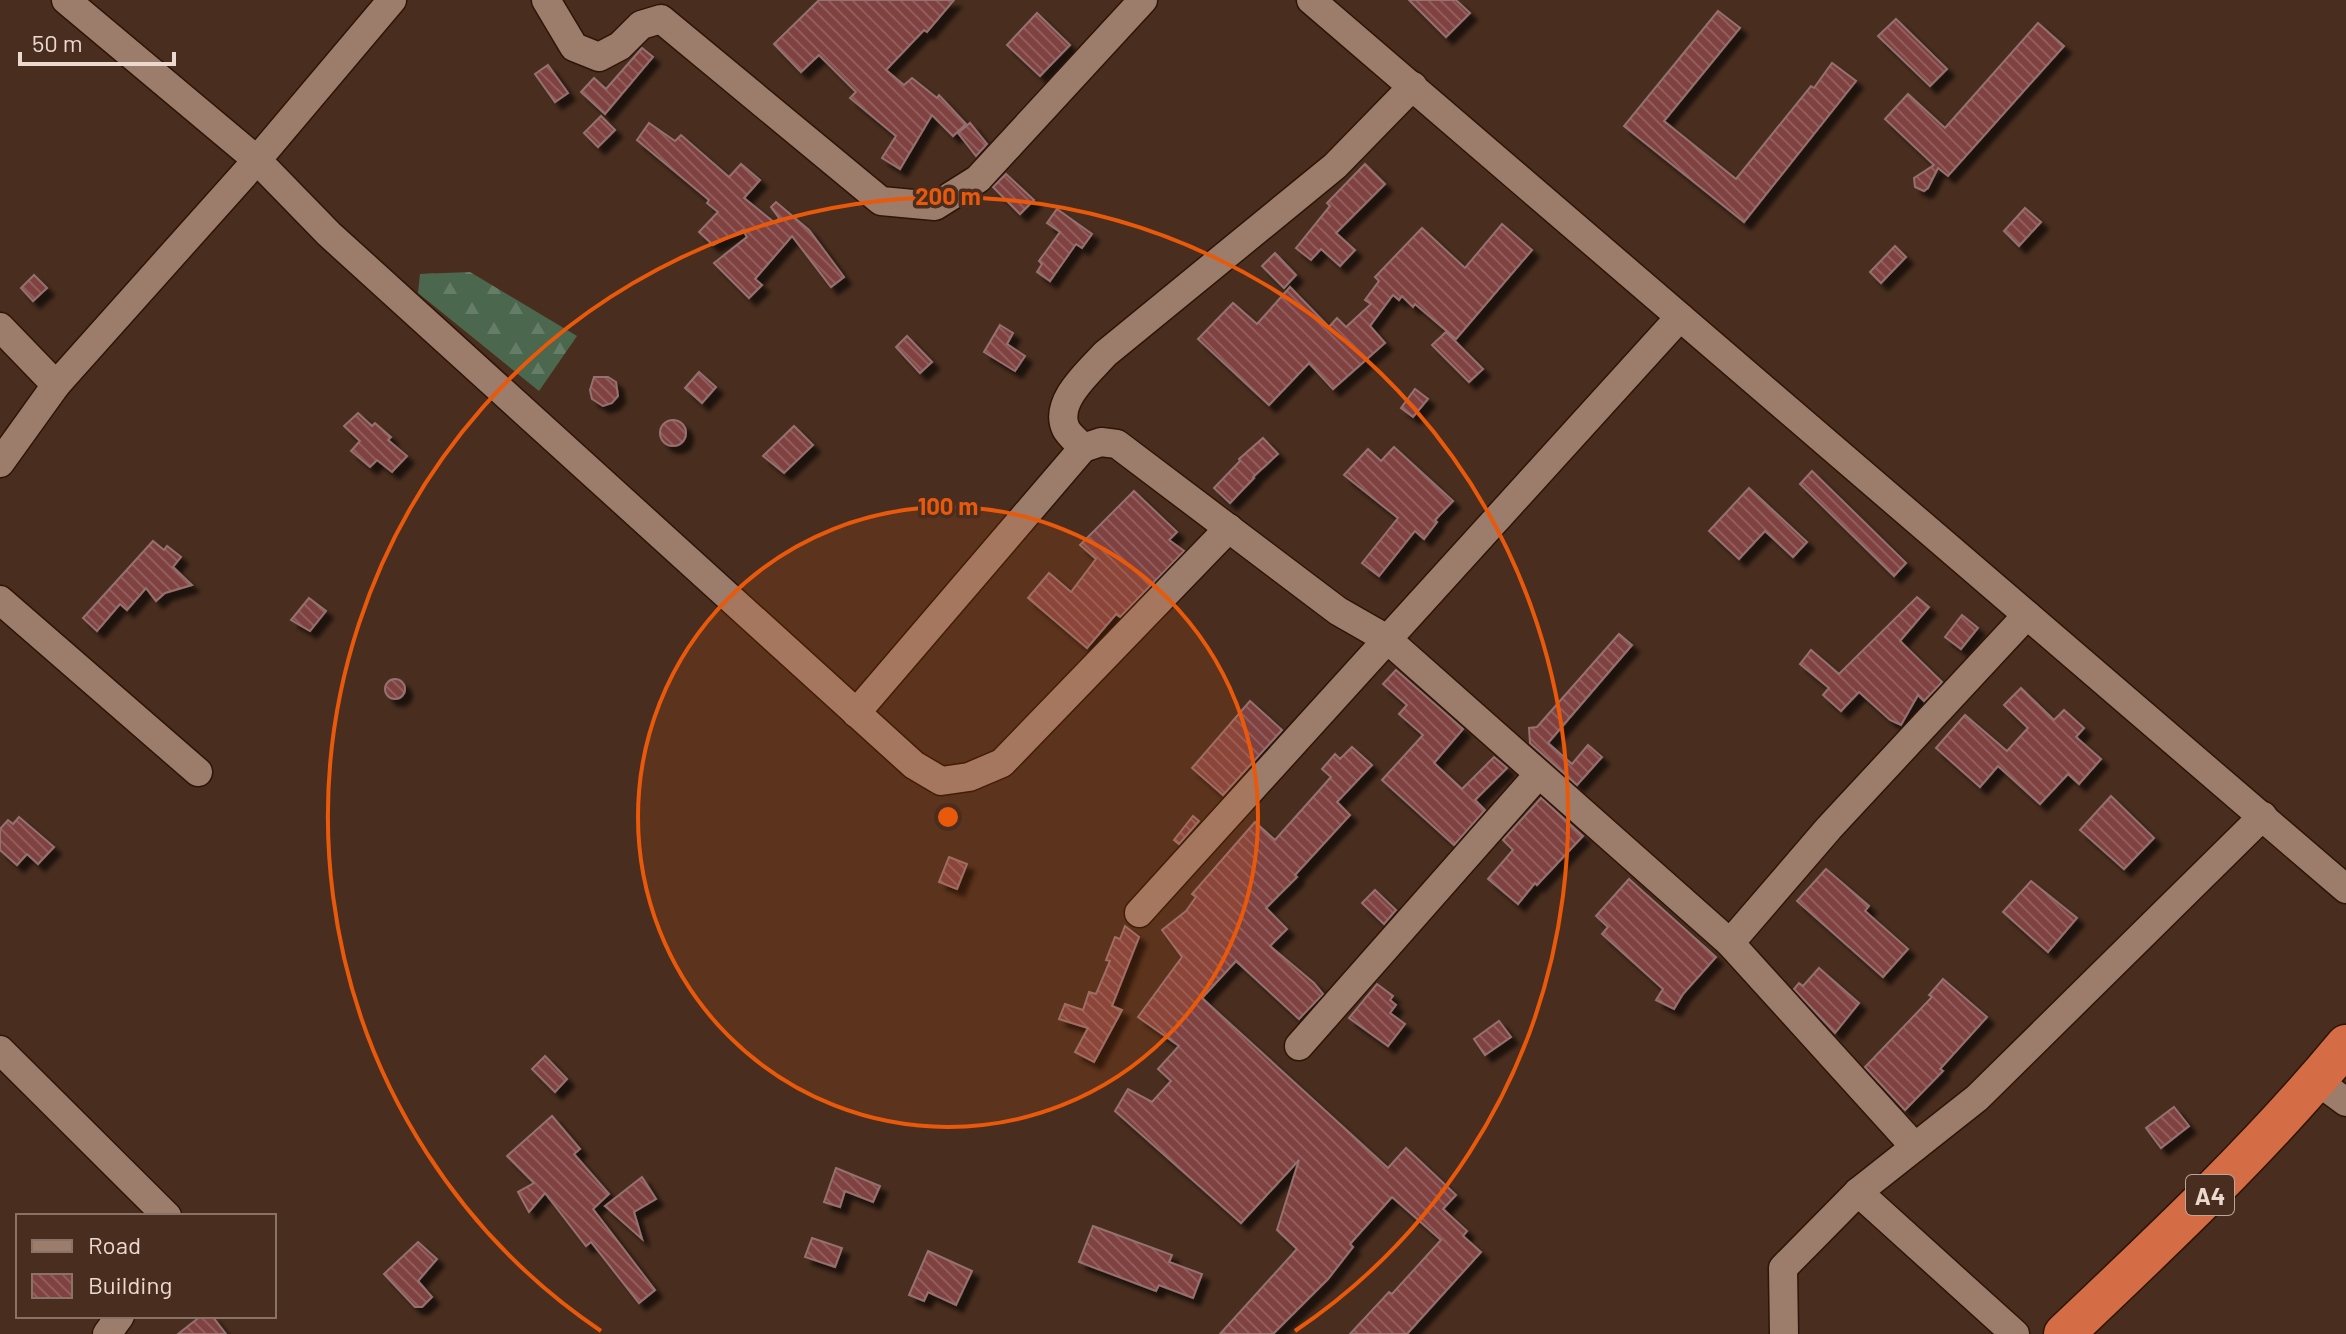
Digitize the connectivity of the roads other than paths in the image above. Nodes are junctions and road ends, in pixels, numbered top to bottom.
1 (66, 0) edge
2 (392, 0) edge
3 (546, 0) edge
4 (1143, 0) edge
5 (1311, 0) edge
6 (1344, 10) edge
7 (1413, 86) junction
8 (257, 160) junction
9 (1680, 317) junction
10 (0, 327) edge
11 (56, 385) junction
12 (1083, 448) junction
13 (0, 463) edge
14 (1229, 528) junction
15 (0, 600) edge
16 (2027, 615) junction
17 (1387, 639) junction
18 (856, 713) junction
19 (198, 772) dead end
20 (1538, 775) junction
21 (2263, 816) junction
22 (2346, 889) edge
23 (1139, 913) dead end
24 (1730, 943) junction
25 (2346, 1045) edge
26 (1299, 1046) dead end
27 (0, 1050) edge
28 (2331, 1091) edge
29 (1915, 1147) junction
30 (1858, 1192) junction
31 (165, 1214) edge
32 (1784, 1334) edge
33 (2015, 1334) edge
34 (2064, 1334) edge

1 - 8 street
2 - 8 street
3 - 4 street
5 - 6 street
6 - 7 street
7 - 9 street
7 - 12 street
8 - 11 street
8 - 18 street
9 - 16 street
9 - 17 street
10 - 11 street
11 - 13 street
12 - 14 street
12 - 18 street
14 - 17 street
14 - 18 street
15 - 19 street
16 - 21 street
16 - 24 street
17 - 20 street
17 - 23 street
20 - 24 street
20 - 26 street
21 - 22 street
21 - 29 street
24 - 29 street
25 - 28 highway, A4
27 - 31 street
28 - 34 highway, A4
29 - 30 street
30 - 32 street
30 - 33 street

